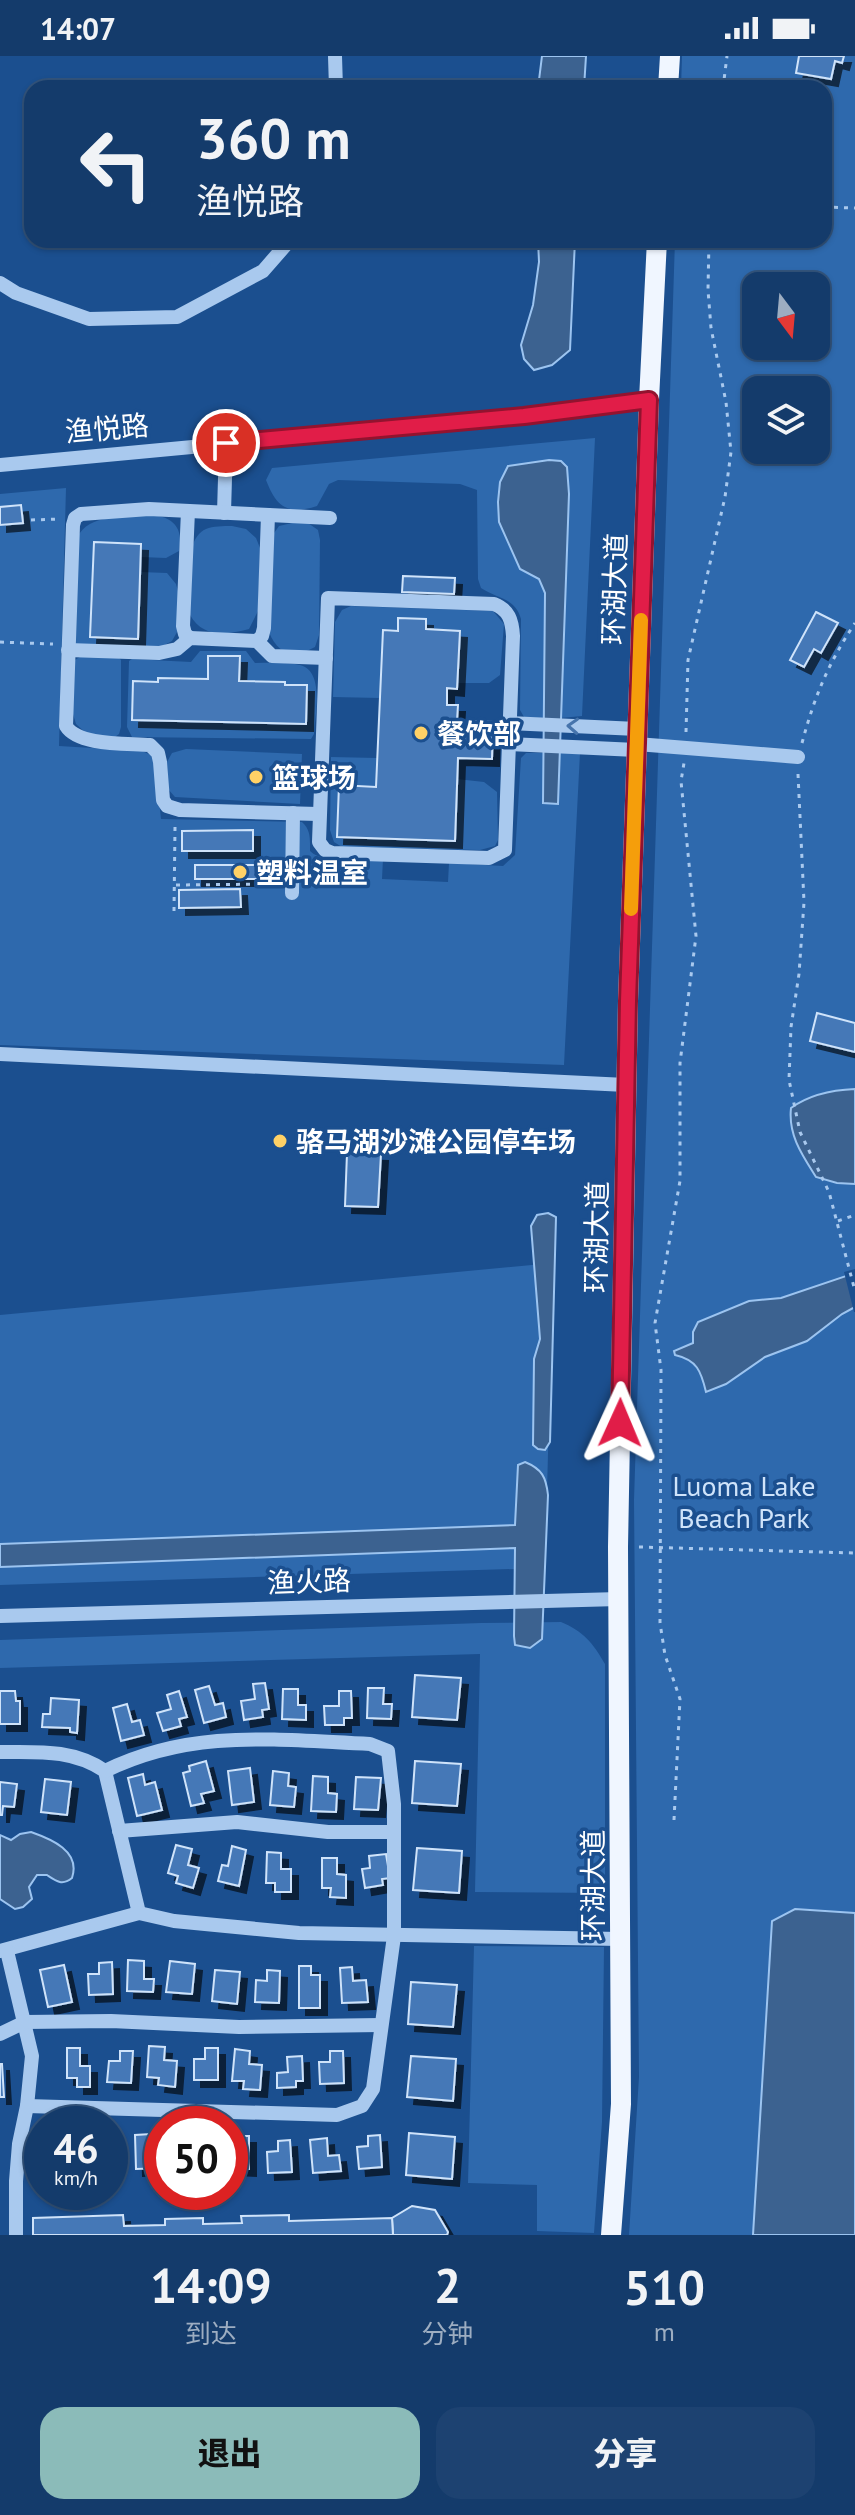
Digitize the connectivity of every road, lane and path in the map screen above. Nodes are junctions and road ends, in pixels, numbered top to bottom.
1 (335, 56) edge
2 (670, 56) edge
3 (727, 56) edge
4 (336, 80) edge
5 (668, 80) edge
6 (724, 80) edge
7 (832, 207) edge
8 (855, 208) edge
9 (283, 248) edge
10 (657, 248) edge
11 (709, 248) edge
12 (0, 283) edge
13 (649, 400) junction
14 (226, 443) junction
15 (0, 465) edge
16 (188, 511) junction
17 (224, 513) junction
18 (268, 515) junction
19 (330, 518) dead end
20 (31, 520) dead end
21 (74, 520) junction
22 (855, 623) edge
23 (190, 638) junction
24 (257, 641) junction
25 (0, 642) edge
26 (68, 647) junction
27 (326, 658) junction
28 (509, 723) junction
29 (637, 741) junction
30 (509, 744) junction
31 (685, 748) junction
32 (798, 757) junction
33 (293, 813) junction
34 (318, 814) junction
35 (175, 827) dead end
36 (174, 885) junction
37 (292, 889) joint
38 (174, 911) dead end
39 (0, 1054) edge
40 (626, 1085) junction
41 (855, 1215) edge
42 (838, 1221) junction
43 (855, 1291) edge
44 (618, 1547) junction
45 (660, 1548) junction
46 (855, 1553) edge
47 (619, 1599) junction
48 (0, 1616) edge
49 (0, 1752) edge
50 (105, 1771) junction
51 (674, 1820) dead end
52 (119, 1831) junction
53 (394, 1832) junction
54 (139, 1913) junction
55 (394, 1936) junction
56 (620, 1939) junction
57 (3, 1951) edge
58 (25, 2022) junction
59 (381, 2025) junction
60 (0, 2034) edge
61 (27, 2106) edge
62 (128, 2109) edge
63 (24, 2120) edge
64 (0, 2214) edge
65 (16, 2214) junction
66 (16, 2235) edge
67 (611, 2235) edge

1 - 4 street
2 - 5 main road
3 - 6 path
7 - 8 path
9 - 12 street
10 - 13 main road, 环湖大道
11 - 31 path
13 - 14 street, 渔悦路
13 - 29 main road, 环湖大道
14 - 15 street, 渔悦路
14 - 17 street
16 - 17 street
16 - 21 street
16 - 23 street
17 - 18 street
18 - 19 street
18 - 24 street
20 - 21 path
21 - 26 street
22 - 32 path
23 - 24 street
23 - 26 street
24 - 27 street
25 - 26 path
26 - 33 street
27 - 28 street
27 - 34 street
29 -> 28 street
28 - 30 street
29 - 30 street
29 - 31 street
29 - 40 main road, 环湖大道
30 - 34 street
31 - 32 street
31 - 45 path
32 - 42 path
33 - 34 street
33 - 37 street
35 - 36 path
36 - 37 path
36 - 38 path
39 - 40 street
40 - 44 main road, 环湖大道
41 - 42 path
42 - 43 path
44 - 45 path
44 - 47 main road, 环湖大道
45 - 46 path
45 - 51 path
47 - 48 street, 渔火路
47 - 56 main road, 环湖大道
49 - 50 street
50 - 52 street
50 - 53 street
52 - 53 street
52 - 54 street
53 - 55 street
54 - 55 street
54 - 57 street
55 - 56 street
55 - 59 street
56 - 67 main road, 环湖大道
57 - 58 street
58 - 59 street
58 - 60 street
58 - 61 street
59 - 62 street
63 - 65 street
64 - 65 street
65 - 66 street

